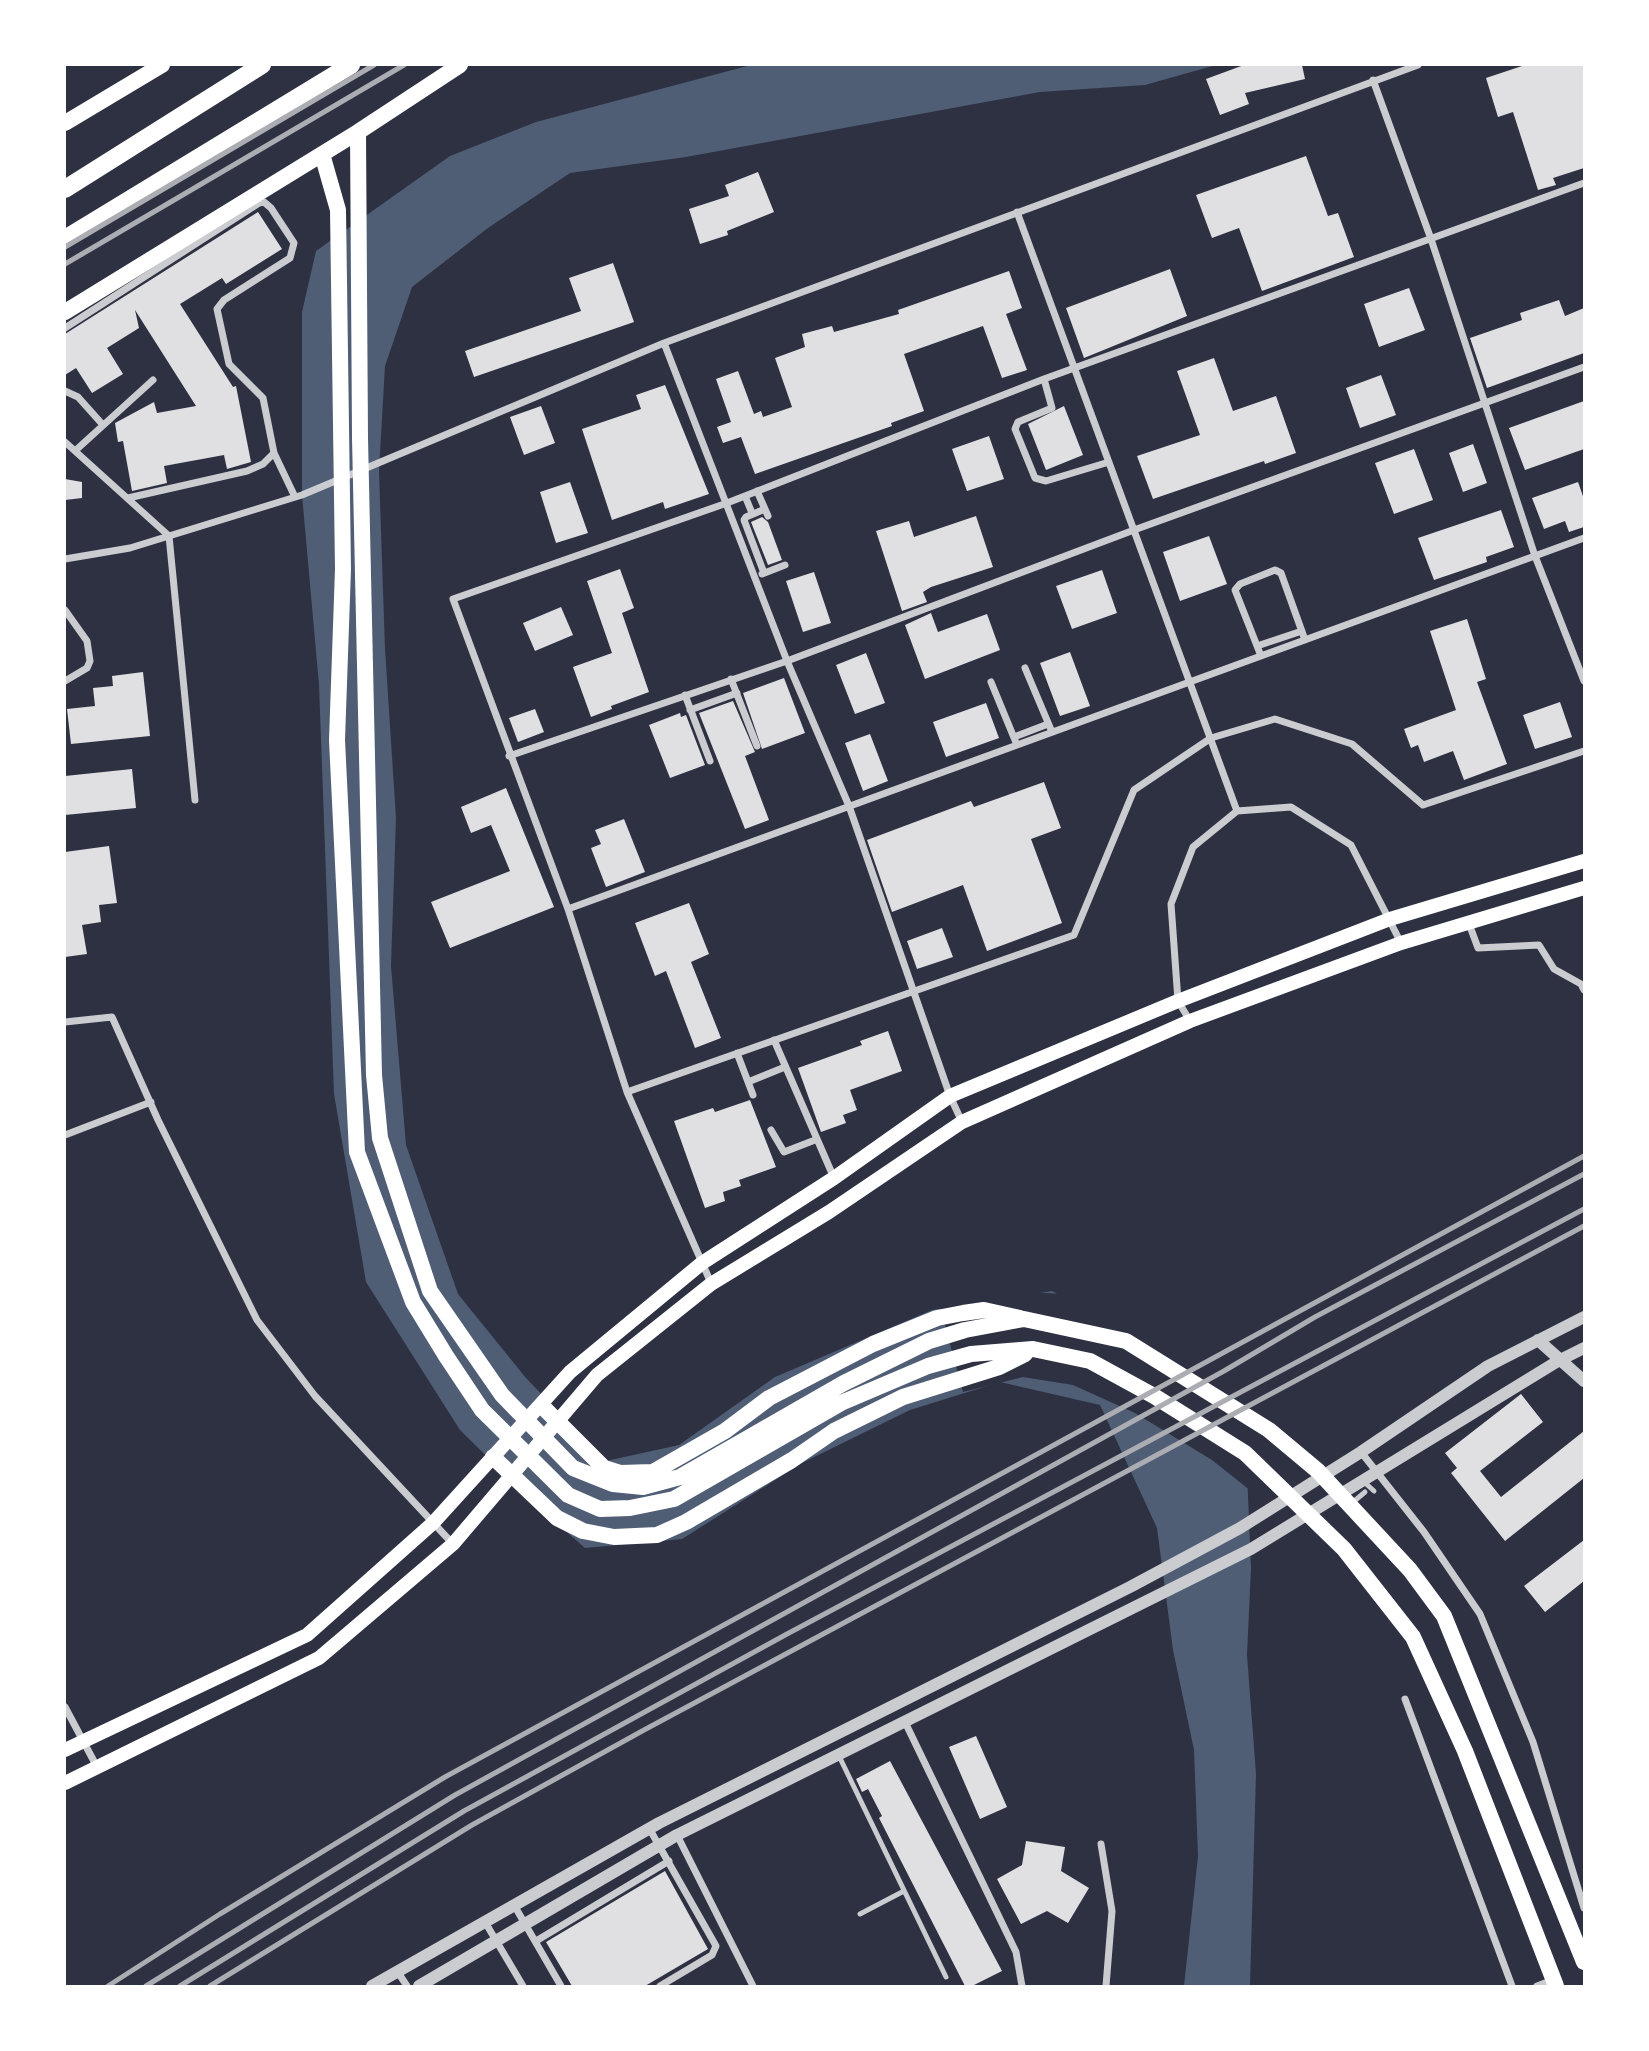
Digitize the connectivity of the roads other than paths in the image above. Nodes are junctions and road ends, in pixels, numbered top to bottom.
1 (162, 65) edge
2 (262, 65) edge
3 (351, 65) edge
4 (460, 65) edge
5 (1418, 65) edge
6 (1373, 80) junction
7 (65, 123) edge
8 (358, 132) junction
9 (322, 154) junction
10 (1584, 183) edge
11 (65, 189) edge
12 (1017, 212) junction
13 (65, 239) edge
14 (1431, 239) junction
15 (65, 312) edge
16 (65, 328) edge
17 (664, 343) junction
18 (1075, 368) junction
19 (1584, 368) edge
20 (1044, 379) junction
21 (153, 380) dead end
22 (65, 391) edge
23 (1484, 404) junction
24 (103, 425) junction
25 (65, 442) edge
26 (76, 450) junction
27 (274, 453) junction
28 (1109, 461) junction
29 (757, 491) junction
30 (298, 496) junction
31 (745, 496) junction
32 (128, 498) junction
33 (727, 503) junction
34 (752, 513) junction
35 (1134, 530) junction
36 (170, 536) junction
37 (751, 538) junction
38 (1584, 538) edge
39 (741, 542) junction
40 (1535, 556) junction
41 (758, 557) junction
42 (65, 559) edge
43 (749, 561) junction
44 (785, 565) dead end
45 (764, 573) junction
46 (755, 577) junction
47 (65, 610) edge
48 (1304, 636) junction
49 (1257, 646) junction
50 (1261, 656) junction
51 (787, 661) junction
52 (1025, 668) dead end
53 (731, 680) junction
54 (65, 681) edge
55 (1584, 681) edge
56 (991, 682) dead end
57 (1190, 682) junction
58 (737, 693) junction
59 (685, 695) junction
60 (690, 710) junction
61 (1050, 728) junction
62 (1210, 738) junction
63 (1016, 741) junction
64 (757, 746) dead end
65 (1584, 751) edge
66 (509, 755) junction
67 (710, 761) dead end
68 (195, 800) dead end
69 (849, 806) junction
70 (1237, 811) junction
71 (1584, 861) edge
72 (1584, 888) edge
73 (568, 909) junction
74 (1390, 919) junction
75 (1468, 920) junction
76 (1401, 943) junction
77 (1584, 990) edge
78 (912, 991) junction
79 (1178, 1001) junction
80 (1189, 1021) junction
81 (65, 1022) edge
82 (774, 1040) junction
83 (737, 1053) junction
84 (785, 1067) junction
85 (748, 1082) junction
86 (627, 1092) junction
87 (753, 1095) dead end
88 (950, 1097) junction
89 (151, 1102) junction
90 (962, 1122) junction
91 (771, 1130) dead end
92 (65, 1135) edge
93 (815, 1140) junction
94 (834, 1178) junction
95 (817, 1189) junction
96 (829, 1212) junction
97 (702, 1263) junction
98 (711, 1284) junction
99 (1584, 1317) edge
100 (1024, 1319) junction
101 (1538, 1340) junction
102 (1584, 1348) edge
103 (1033, 1349) junction
104 (1558, 1361) junction
105 (1584, 1381) edge
106 (542, 1406) junction
107 (557, 1423) junction
108 (1361, 1452) junction
109 (493, 1457) junction
110 (1378, 1473) junction
111 (512, 1476) junction
112 (1364, 1486) junction
113 (1374, 1491) dead end
114 (1350, 1505) junction
115 (433, 1523) junction
116 (453, 1544) junction
117 (1405, 1699) dead end
118 (65, 1707) edge
119 (905, 1722) junction
120 (83, 1741) junction
121 (65, 1750) edge
122 (838, 1755) junction
123 (97, 1767) junction
124 (65, 1783) edge
125 (649, 1828) junction
126 (677, 1835) junction
127 (1101, 1844) dead end
128 (660, 1845) junction
129 (668, 1861) junction
130 (904, 1891) junction
131 (514, 1905) junction
132 (1584, 1908) edge
133 (860, 1914) dead end
134 (485, 1922) junction
135 (526, 1923) junction
136 (497, 1940) junction
137 (536, 1941) junction
138 (1584, 1962) edge
139 (397, 1971) junction
140 (946, 1977) dead end
141 (1555, 1983) edge
142 (372, 1986) edge
143 (407, 1986) edge
144 (419, 1986) edge
145 (523, 1986) edge
146 (561, 1986) edge
147 (660, 1986) edge
148 (753, 1986) edge
149 (1022, 1986) edge
150 (1105, 1986) edge
151 (1512, 1986) edge
152 (1537, 1986) edge

1 - 7 main road
2 - 11 highway
3 - 13 highway
4 - 8 main road
5 - 6 street
6 - 12 street
6 - 14 street
8 - 9 main road
8 - 100 main road
9 - 15 main road
9 - 103 main road
10 - 14 street
12 - 17 street
12 - 18 street
14 - 18 street
14 - 23 street
16 - 27 street
17 - 30 street
17 - 33 street
18 - 20 street
18 - 28 street
19 - 23 street
20 - 28 street
20 - 29 street
21 - 24 street
22 - 24 street
23 - 35 street
23 - 40 street
24 - 26 street
25 - 26 street
26 - 32 street
27 - 30 street
27 - 32 street
28 - 35 street
29 - 31 street
29 - 34 street
30 - 36 street
31 - 33 street
31 - 34 street
32 - 36 street
33 - 39 street
33 - 66 street
34 - 37 street
35 - 51 street
35 - 57 street
36 - 42 street
36 - 68 street
37 - 39 street
37 - 41 street
38 - 40 street
39 - 43 street
40 - 48 street
40 - 55 street
41 - 43 street
41 - 45 street
43 - 46 street
44 - 45 street
45 - 46 street
46 - 51 street
47 - 54 street
48 - 49 street
48 - 49 street
48 - 50 street
49 - 50 street
50 - 57 street
51 - 53 street
51 - 69 street
52 - 61 street
53 - 58 street
53 - 59 street
56 - 63 street
57 - 61 street
57 - 62 street
58 - 60 street
58 - 64 street
59 - 60 street
59 - 66 street
60 - 67 street
61 - 63 street
62 - 65 street
62 - 70 street
62 - 78 street
63 - 69 street
66 - 73 street
69 - 73 street
69 - 78 street
70 - 74 street
70 - 79 street
71 - 74 main road
72 - 75 main road
73 - 86 street
74 - 76 street
74 - 79 main road
75 - 76 main road
75 - 77 street
76 - 80 main road
78 - 82 street
78 - 88 street
79 - 80 street
79 - 88 main road
80 - 90 main road
81 - 89 street
82 - 83 street
82 - 84 street
83 - 85 street
83 - 86 street
84 - 85 street
84 - 93 street
85 - 87 street
86 - 97 street
88 - 90 street
88 - 94 main road
89 - 92 street
89 - 115 street
90 - 96 main road
91 - 93 street
93 - 94 street
94 - 95 main road
95 - 96 main road
95 - 97 main road
96 - 98 main road
97 - 98 street
97 - 106 main road
98 - 107 main road
99 - 101 street
100 - 107 main road
100 - 114 main road
101 - 104 street
101 - 108 street
102 - 104 street
103 - 111 main road
103 - 141 main road
104 - 105 street
104 - 110 street
106 - 107 main road
106 - 109 main road
107 - 111 main road
108 - 110 street
108 - 125 street
109 - 111 main road
109 - 115 main road
110 - 112 street
110 - 132 street
111 - 116 main road
112 - 113 lane
112 - 114 lane
112 - 119 street
114 - 138 main road
115 - 116 street
115 - 120 main road
116 - 123 main road
117 - 151 street
118 - 120 street
119 - 122 street
119 - 149 street
120 - 121 main road
120 - 123 street
122 - 126 street
122 - 130 lane
123 - 124 main road
125 - 128 street
125 - 131 street
126 - 128 street
126 - 148 street
127 - 150 street
128 - 129 street
128 - 135 street
129 - 137 street
129 - 147 street
130 - 133 lane
130 - 140 lane
131 - 134 street
131 - 135 street
134 - 136 street
134 - 139 street
135 - 136 street
135 - 137 street
136 - 144 street
136 - 145 street
137 - 146 street
139 - 142 street
139 - 143 street
141 - 152 street

